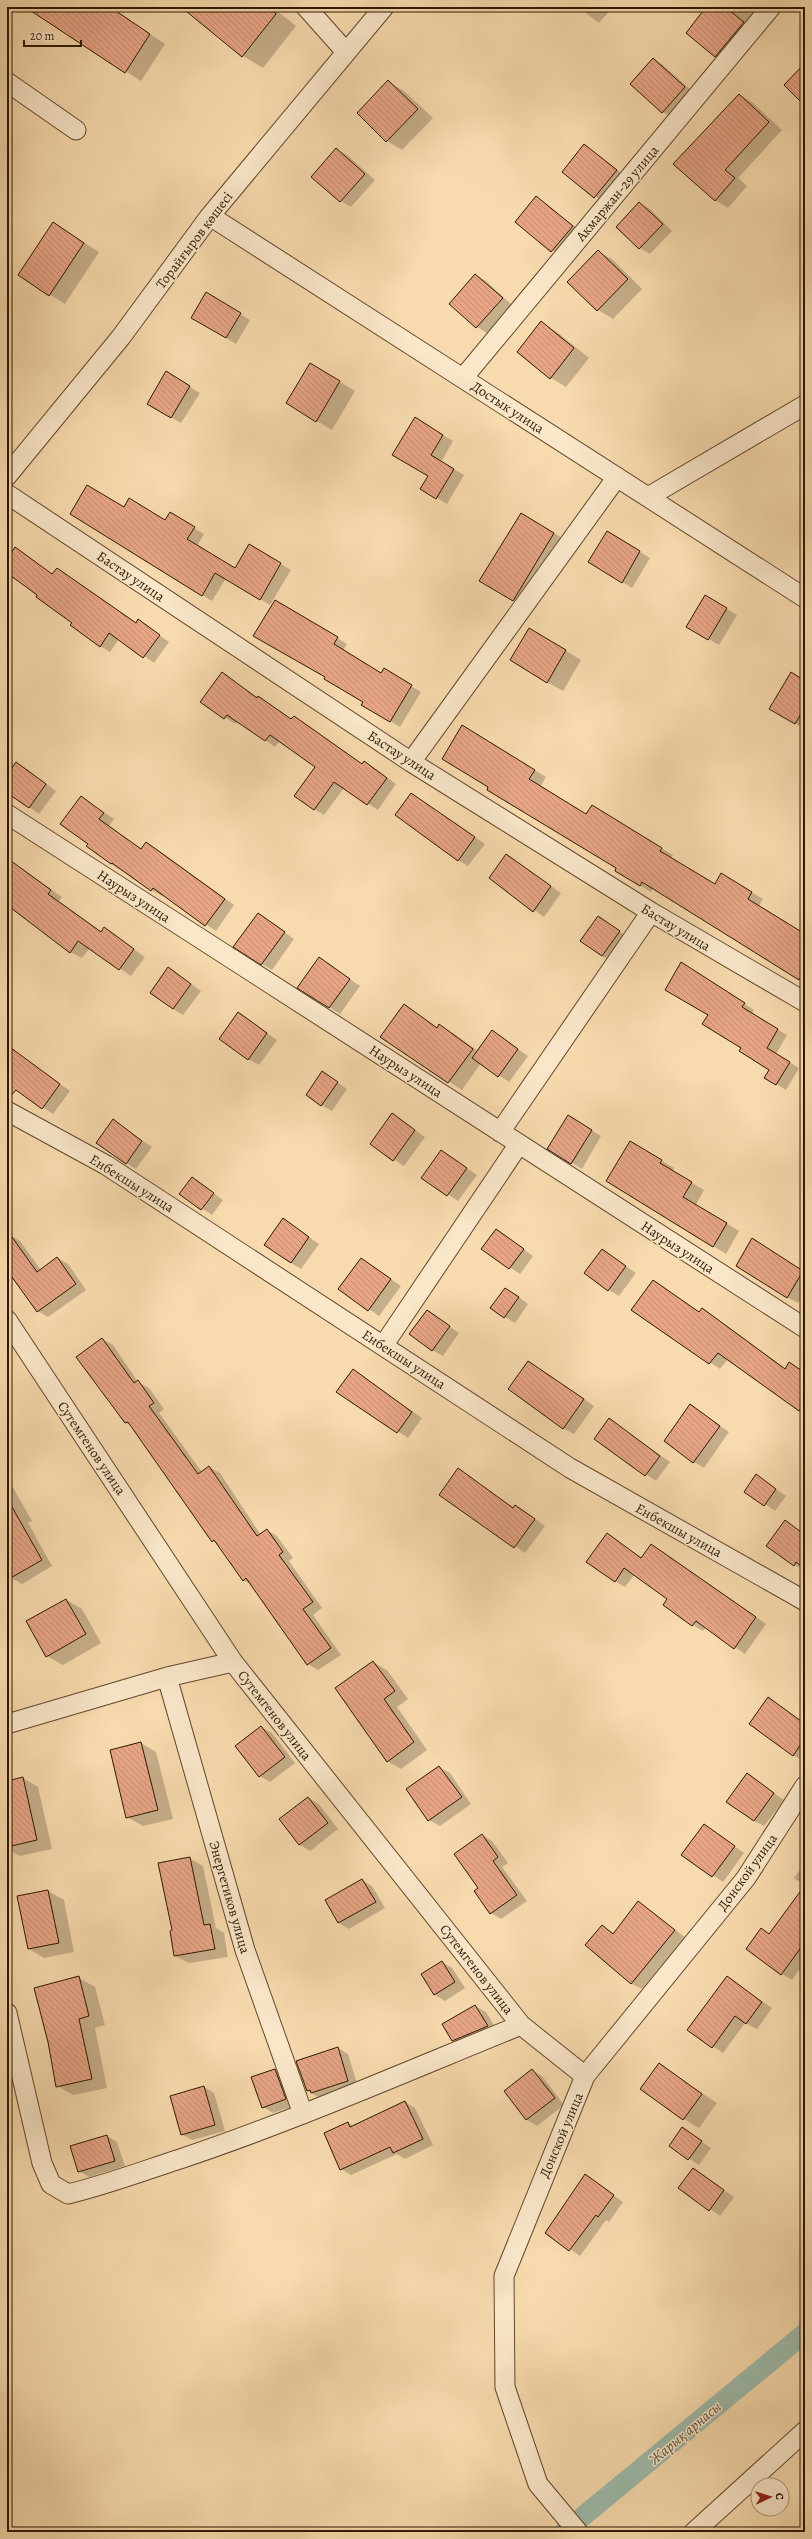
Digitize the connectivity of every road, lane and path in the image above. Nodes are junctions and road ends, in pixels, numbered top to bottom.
1 (306, 7) edge
2 (384, 7) edge
3 (771, 7) edge
4 (346, 52) junction
5 (7, 82) edge
6 (76, 130) dead end
7 (210, 216) junction
8 (463, 378) junction
9 (805, 405) edge
10 (7, 476) edge
11 (617, 477) junction
12 (7, 494) edge
13 (648, 497) junction
14 (805, 598) edge
15 (411, 762) junction
16 (7, 814) edge
17 (651, 912) junction
18 (805, 1002) edge
19 (7, 1111) edge
20 (500, 1132) junction
21 (519, 1144) junction
22 (7, 1320) edge
23 (805, 1328) edge
24 (383, 1346) junction
25 (805, 1601) edge
26 (233, 1662) junction
27 (167, 1677) junction
28 (7, 1724) edge
29 (805, 1786) edge
30 (7, 2013) edge
31 (521, 2025) junction
32 (585, 2076) junction
33 (303, 2114) junction
34 (805, 2431) edge
35 (578, 2532) edge
36 (694, 2532) edge

1 - 4 street
2 - 4 street, Торайғыров көшесі
3 - 8 street, Акмаржан-29 улица
4 - 7 street, Торайғыров көшесі
5 - 6 street
7 - 8 street, Достык улица
7 - 10 street, Торайғыров көшесі
8 - 11 street, Достык улица
9 - 13 street
11 - 13 street, Достык улица
11 - 15 street
12 - 15 street, Бастау улица
13 - 14 street, Достык улица
15 - 17 street, Бастау улица
16 - 20 street, Наурыз улица
17 - 18 street, Бастау улица
17 - 20 street
19 - 24 street, Енбекшы улица
20 - 21 street, Наурыз улица
21 - 23 street, Наурыз улица
21 - 24 street
22 - 26 street, Сутемгенов улица
24 - 25 street, Енбекшы улица
26 - 27 street
26 - 31 street, Сутемгенов улица
27 - 28 street
27 - 33 street, Энергетиков улица
29 - 32 street, Донской улица
30 - 33 street
31 - 32 street, Сутемгенов улица
31 - 33 street
32 - 35 street, Донской улица
34 - 36 street

